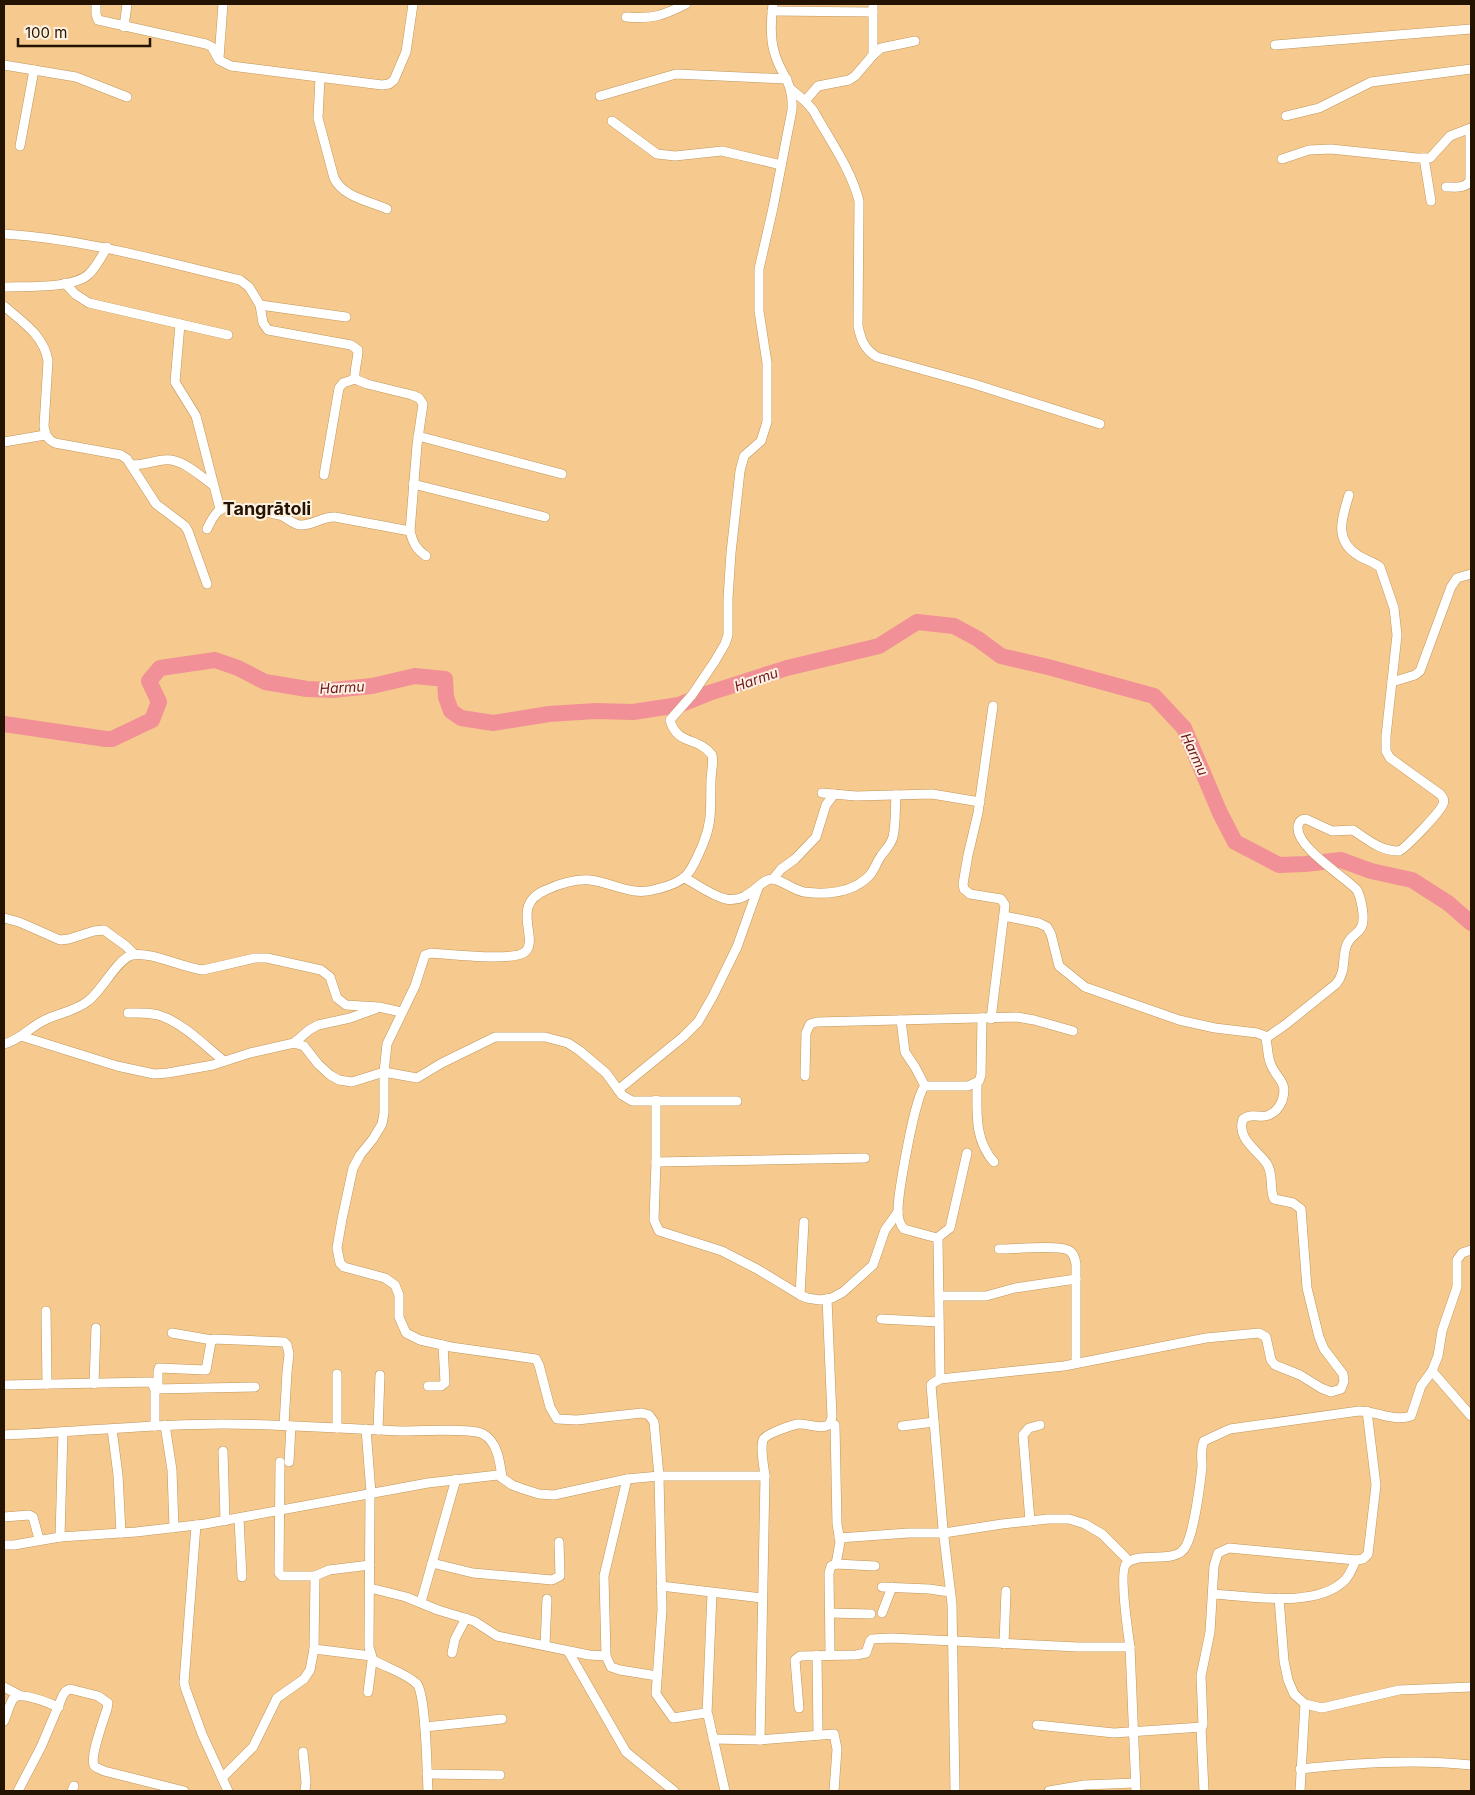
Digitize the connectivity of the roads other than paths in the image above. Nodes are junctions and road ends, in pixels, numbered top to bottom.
1 (96, 4) edge
2 (127, 4) edge
3 (223, 4) edge
4 (413, 4) edge
5 (686, 4) edge
6 (773, 8) edge
7 (873, 8) edge
8 (626, 17) dead end
9 (124, 26) junction
10 (1471, 29) edge
11 (915, 41) dead end
12 (1275, 45) dead end
13 (873, 54) junction
14 (219, 60) junction
15 (4, 65) edge
16 (1471, 69) edge
17 (34, 70) junction
18 (320, 78) junction
19 (787, 79) junction
20 (792, 90) junction
21 (600, 96) dead end
22 (127, 97) dead end
23 (805, 101) junction
24 (1286, 116) dead end
25 (612, 121) dead end
26 (1470, 128) edge
27 (20, 146) dead end
28 (1282, 158) dead end
29 (1424, 158) junction
30 (781, 165) junction
31 (1446, 187) dead end
32 (1431, 201) dead end
33 (388, 209) dead end
34 (4, 234) edge
35 (107, 247) junction
36 (65, 283) junction
37 (4, 287) edge
38 (260, 305) junction
39 (4, 306) edge
40 (346, 317) dead end
41 (180, 324) junction
42 (228, 335) dead end
43 (355, 379) junction
44 (1100, 424) dead end
45 (46, 434) junction
46 (418, 436) junction
47 (4, 442) edge
48 (132, 465) junction
49 (562, 474) dead end
50 (324, 475) dead end
51 (413, 484) junction
52 (214, 485) junction
53 (1349, 495) dead end
54 (220, 509) junction
55 (545, 516) dead end
56 (206, 529) dead end
57 (410, 531) junction
58 (426, 556) dead end
59 (1471, 574) edge
60 (207, 584) dead end
61 (1392, 682) junction
62 (993, 706) dead end
63 (822, 794) dead end
64 (834, 794) junction
65 (896, 795) junction
66 (980, 802) junction
67 (685, 878) junction
68 (773, 879) junction
69 (758, 888) junction
70 (1004, 916) junction
71 (4, 918) edge
72 (134, 954) junction
73 (379, 1008) junction
74 (402, 1012) junction
75 (128, 1014) dead end
76 (986, 1018) junction
77 (901, 1020) junction
78 (1073, 1031) dead end
79 (21, 1036) junction
80 (1266, 1038) junction
81 (294, 1043) junction
82 (4, 1044) edge
83 (224, 1061) junction
84 (384, 1072) junction
85 (805, 1076) dead end
86 (977, 1084) junction
87 (925, 1086) junction
88 (618, 1090) junction
89 (656, 1100) junction
90 (737, 1101) dead end
91 (967, 1153) dead end
92 (865, 1158) dead end
93 (656, 1162) junction
94 (994, 1162) dead end
95 (898, 1212) junction
96 (804, 1222) dead end
97 (937, 1238) junction
98 (999, 1249) dead end
99 (1471, 1250) edge
100 (1076, 1279) junction
101 (800, 1295) junction
102 (939, 1296) junction
103 (827, 1299) junction
104 (46, 1311) dead end
105 (882, 1319) dead end
106 (939, 1322) junction
107 (96, 1328) dead end
108 (172, 1333) dead end
109 (212, 1340) junction
110 (443, 1346) junction
111 (1076, 1364) junction
112 (1432, 1370) junction
113 (337, 1374) dead end
114 (380, 1375) dead end
115 (940, 1379) junction
116 (47, 1384) junction
117 (94, 1384) junction
118 (4, 1385) edge
119 (428, 1386) dead end
120 (255, 1387) dead end
121 (157, 1389) junction
122 (1367, 1411) junction
123 (1471, 1416) edge
124 (934, 1422) junction
125 (165, 1425) junction
126 (835, 1425) dead end
127 (1040, 1425) dead end
128 (155, 1426) junction
129 (287, 1426) junction
130 (902, 1426) dead end
131 (337, 1428) junction
132 (112, 1429) junction
133 (366, 1429) junction
134 (378, 1430) junction
135 (63, 1432) junction
136 (4, 1435) edge
137 (223, 1451) dead end
138 (658, 1476) junction
139 (765, 1476) junction
140 (502, 1478) junction
141 (456, 1479) junction
142 (627, 1479) junction
143 (371, 1493) junction
144 (278, 1512) junction
145 (4, 1517) edge
146 (239, 1519) junction
147 (225, 1521) junction
148 (1030, 1521) junction
149 (196, 1525) junction
150 (174, 1528) junction
151 (121, 1532) junction
152 (944, 1534) junction
153 (60, 1537) junction
154 (839, 1538) junction
155 (39, 1539) junction
156 (559, 1542) dead end
157 (4, 1545) edge
158 (1356, 1560) junction
159 (1129, 1562) junction
160 (432, 1563) junction
161 (836, 1564) junction
162 (370, 1565) junction
163 (875, 1566) dead end
164 (315, 1576) junction
165 (242, 1577) dead end
166 (661, 1586) junction
167 (370, 1588) junction
168 (1006, 1591) dead end
169 (950, 1592) junction
170 (712, 1593) junction
171 (1213, 1594) junction
172 (762, 1598) junction
173 (1279, 1598) junction
174 (546, 1599) dead end
175 (421, 1602) junction
176 (830, 1613) junction
177 (882, 1613) dead end
178 (871, 1614) dead end
179 (466, 1618) junction
180 (951, 1641) junction
181 (1004, 1644) junction
182 (545, 1646) junction
183 (1130, 1647) junction
184 (314, 1649) junction
185 (568, 1651) junction
186 (452, 1653) dead end
187 (830, 1654) junction
188 (817, 1655) junction
189 (371, 1656) junction
190 (606, 1656) junction
191 (657, 1676) junction
192 (4, 1687) edge
193 (1471, 1687) edge
194 (368, 1692) dead end
195 (19, 1695) junction
196 (1305, 1704) junction
197 (59, 1707) junction
198 (799, 1708) dead end
199 (707, 1714) junction
200 (502, 1719) dead end
201 (4, 1721) edge
202 (1037, 1725) dead end
203 (1201, 1727) junction
204 (425, 1728) junction
205 (1133, 1732) junction
206 (818, 1735) junction
207 (713, 1739) junction
208 (760, 1740) junction
209 (303, 1752) dead end
210 (1471, 1765) edge
211 (1300, 1769) junction
212 (427, 1774) junction
213 (500, 1775) dead end
214 (222, 1778) junction
215 (143, 1787) edge
216 (1135, 1787) edge
217 (1204, 1790) edge
218 (18, 1791) edge
219 (184, 1791) edge
220 (228, 1791) edge
221 (305, 1791) edge
222 (428, 1791) edge
223 (674, 1791) edge
224 (725, 1791) edge
225 (834, 1791) edge
226 (955, 1791) edge
227 (1049, 1791) edge
228 (1300, 1791) edge

1 - 9 street
2 - 9 street
3 - 14 street
4 - 18 street
5 - 8 street
6 - 7 street
6 - 19 street
7 - 13 street
9 - 14 street
10 - 12 street
11 - 13 street
13 - 23 street
14 - 18 street
15 - 17 street
16 - 24 street
17 - 22 street
17 - 27 street
18 - 33 street
19 - 20 street
19 - 21 street
20 - 23 street
20 - 30 street
23 - 44 street
25 - 30 street
26 - 29 street
26 - 31 street
28 - 29 street
29 - 32 street
30 - 67 street
34 - 35 street
35 - 36 street
35 - 38 street
36 - 37 street
36 - 41 street
38 - 40 street
38 - 43 street
39 - 45 street
41 - 42 street
41 - 52 street
43 - 46 street
43 - 50 street
45 - 47 street
45 - 48 street
46 - 49 street
46 - 51 street
48 - 52 street
48 - 60 street
51 - 55 street
51 - 57 street
52 - 54 street
53 - 61 street
54 - 56 street
54 - 57 street
57 - 58 street
59 - 61 street
61 - 80 street
62 - 66 street
63 - 64 street
64 - 65 street
64 - 68 street
65 - 66 street
65 - 68 street
66 - 70 street
67 - 69 street
67 - 74 street
68 - 69 street
69 - 88 street
70 - 76 street
70 - 80 street
71 - 72 street
72 - 73 street
72 - 79 street
73 - 74 street
73 - 81 street
74 - 84 street
75 - 83 street
76 - 77 street
76 - 78 street
76 - 86 street
77 - 85 street
77 - 87 street
79 - 82 street
79 - 83 street
80 - 111 street
81 - 83 street
81 - 84 street
84 - 88 street
84 - 110 street
86 - 87 street
86 - 94 street
87 - 95 street
88 - 89 street
89 - 90 street
89 - 93 street
91 - 97 street
92 - 93 street
93 - 101 street
95 - 97 street
95 - 103 street
96 - 101 street
97 - 102 street
98 - 100 street
99 - 112 street
100 - 102 street
100 - 111 street
101 - 103 street
102 - 106 street
103 - 139 street
104 - 116 street
105 - 106 street
106 - 115 street
107 - 117 street
108 - 109 street
109 - 121 street
109 - 129 street
110 - 119 street
110 - 138 street
111 - 115 street
112 - 122 street
112 - 123 street
113 - 131 street
114 - 134 street
115 - 124 street
116 - 117 street
116 - 118 street
117 - 121 street
120 - 121 street
121 - 128 street
122 - 158 street
122 - 159 street
124 - 130 street
124 - 152 street
125 - 128 street
125 - 129 street
125 - 150 street
126 - 154 street
127 - 148 street
128 - 132 street
129 - 131 street
129 - 144 street
131 - 133 street
132 - 135 street
132 - 151 street
133 - 134 street
133 - 143 street
134 - 140 street
135 - 136 street
135 - 153 street
137 - 147 street
138 - 139 street
138 - 142 street
138 - 166 street
139 - 172 street
140 - 141 street
140 - 142 street
141 - 143 street
141 - 160 street
142 - 190 street
143 - 144 street
143 - 162 street
144 - 146 street
144 - 164 street
145 - 155 street
146 - 147 street
146 - 165 street
147 - 149 street
148 - 152 street
148 - 159 street
149 - 150 street
149 - 214 street
150 - 151 street
151 - 153 street
152 - 154 street
152 - 169 street
153 - 155 street
154 - 161 street
155 - 157 street
156 - 160 street
158 - 171 street
158 - 173 street
159 - 183 street
160 - 175 street
161 - 163 street
161 - 176 street
162 - 164 street
162 - 167 street
164 - 184 street
166 - 170 street
166 - 191 street
167 - 175 street
167 - 189 street
168 - 181 street
169 - 177 street
169 - 180 street
170 - 172 street
170 - 199 street
171 - 173 street
171 - 203 street
172 - 208 street
173 - 196 street
174 - 182 street
175 - 179 street
176 - 178 street
176 - 187 street
179 - 182 street
179 - 186 street
180 - 181 street
180 - 187 street
180 - 226 street
181 - 183 street
182 - 185 street
183 - 205 street
184 - 189 street
184 - 214 street
185 - 190 street
185 - 223 street
187 - 188 street
188 - 198 street
188 - 206 street
189 - 194 street
189 - 204 street
190 - 191 street
191 - 199 street
192 - 195 street
193 - 196 street
195 - 197 street
195 - 201 street
196 - 211 street
197 - 215 street
197 - 218 street
199 - 207 street
200 - 204 street
202 - 205 street
203 - 205 street
203 - 217 street
204 - 212 street
205 - 216 street
206 - 208 street
206 - 225 street
207 - 208 street
207 - 224 street
209 - 221 street
210 - 211 street
211 - 228 street
212 - 213 street
212 - 222 street
214 - 220 street
215 - 219 street
216 - 227 street

